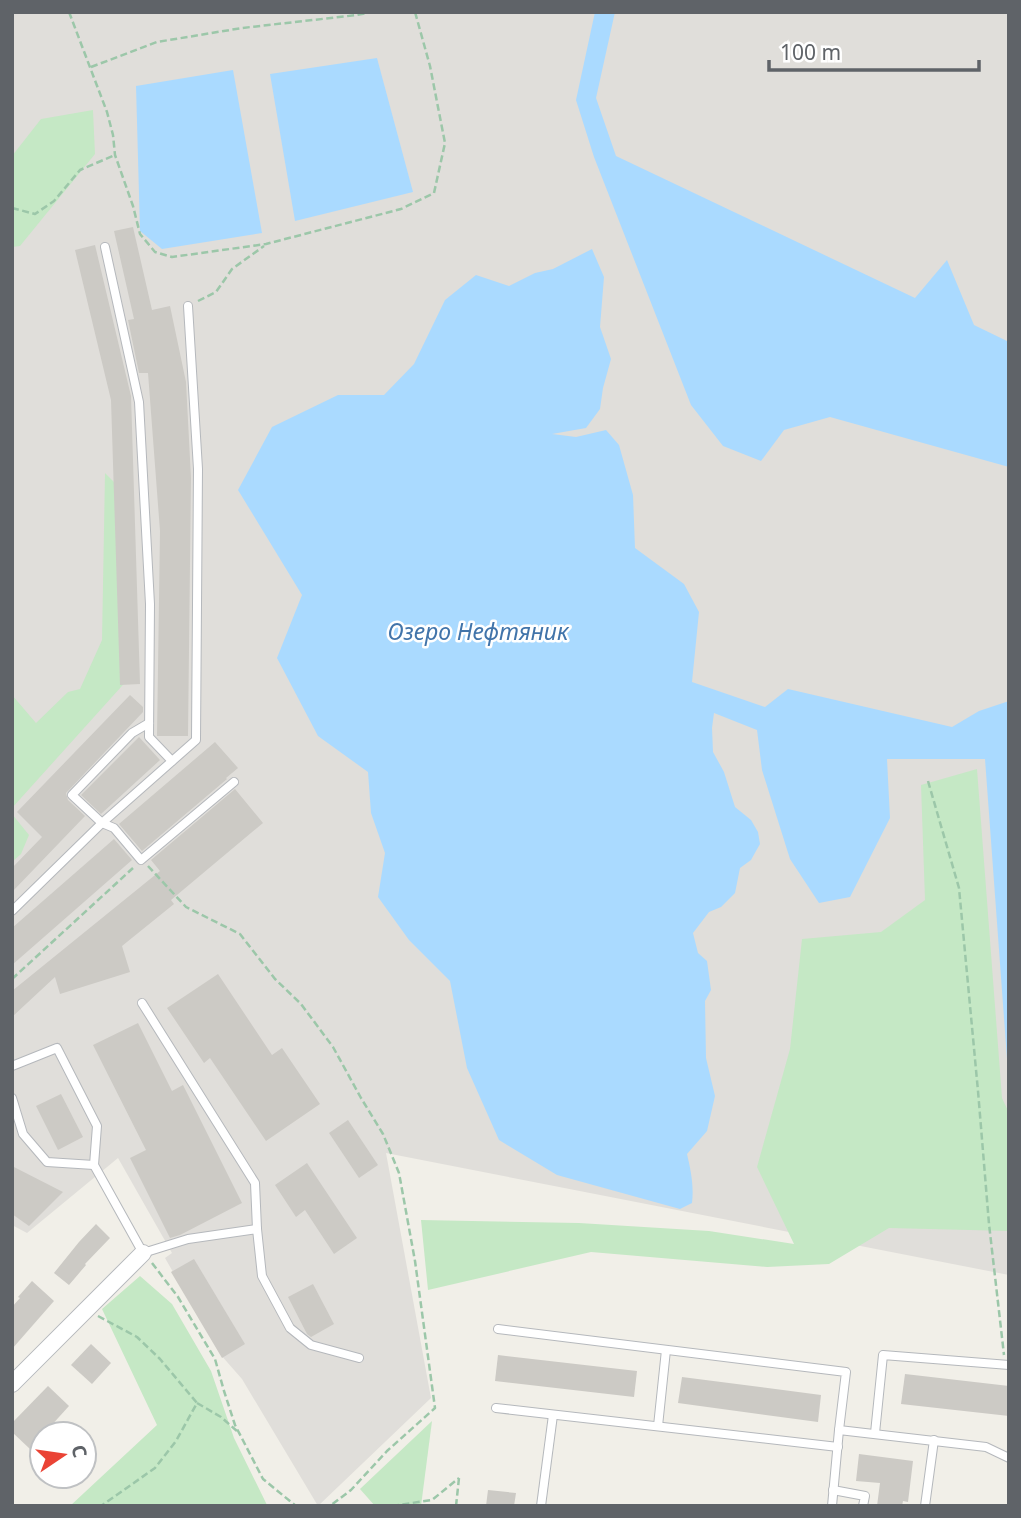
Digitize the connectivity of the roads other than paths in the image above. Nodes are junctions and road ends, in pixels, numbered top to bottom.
1 (105, 247) dead end
2 (188, 306) road end
3 (149, 723) junction
4 (173, 761) junction
5 (234, 782) dead end
6 (102, 823) junction
7 (12, 911) edge
8 (142, 1003) dead end
9 (12, 1066) edge
10 (12, 1098) edge
11 (94, 1165) junction
12 (257, 1229) junction
13 (143, 1253) junction
14 (498, 1329) dead end
15 (666, 1350) junction
16 (359, 1358) dead end
17 (1007, 1365) edge
18 (12, 1384) edge
19 (496, 1408) dead end
20 (553, 1415) junction
21 (658, 1426) junction
22 (839, 1430) junction
23 (875, 1433) junction
24 (934, 1440) junction
25 (838, 1447) junction
26 (1009, 1458) edge
27 (833, 1490) junction
28 (541, 1506) edge
29 (832, 1506) edge
30 (863, 1506) edge
31 (926, 1506) edge

1 - 3 lane
2 - 4 lane
3 - 4 lane
3 - 6 lane
4 - 6 lane
5 - 6 lane
6 - 7 lane
8 - 12 lane
9 - 11 lane
10 - 11 lane
11 - 13 lane
12 - 13 lane
12 - 16 lane
13 - 18 street
14 - 15 lane
15 - 21 lane
15 - 22 lane
17 - 23 lane
19 - 20 lane
20 - 21 lane
20 - 28 lane
21 - 25 lane
22 - 23 lane
22 - 25 lane
23 - 24 lane
24 - 26 lane
24 - 31 lane
25 - 27 lane
27 - 29 lane
27 - 30 lane

